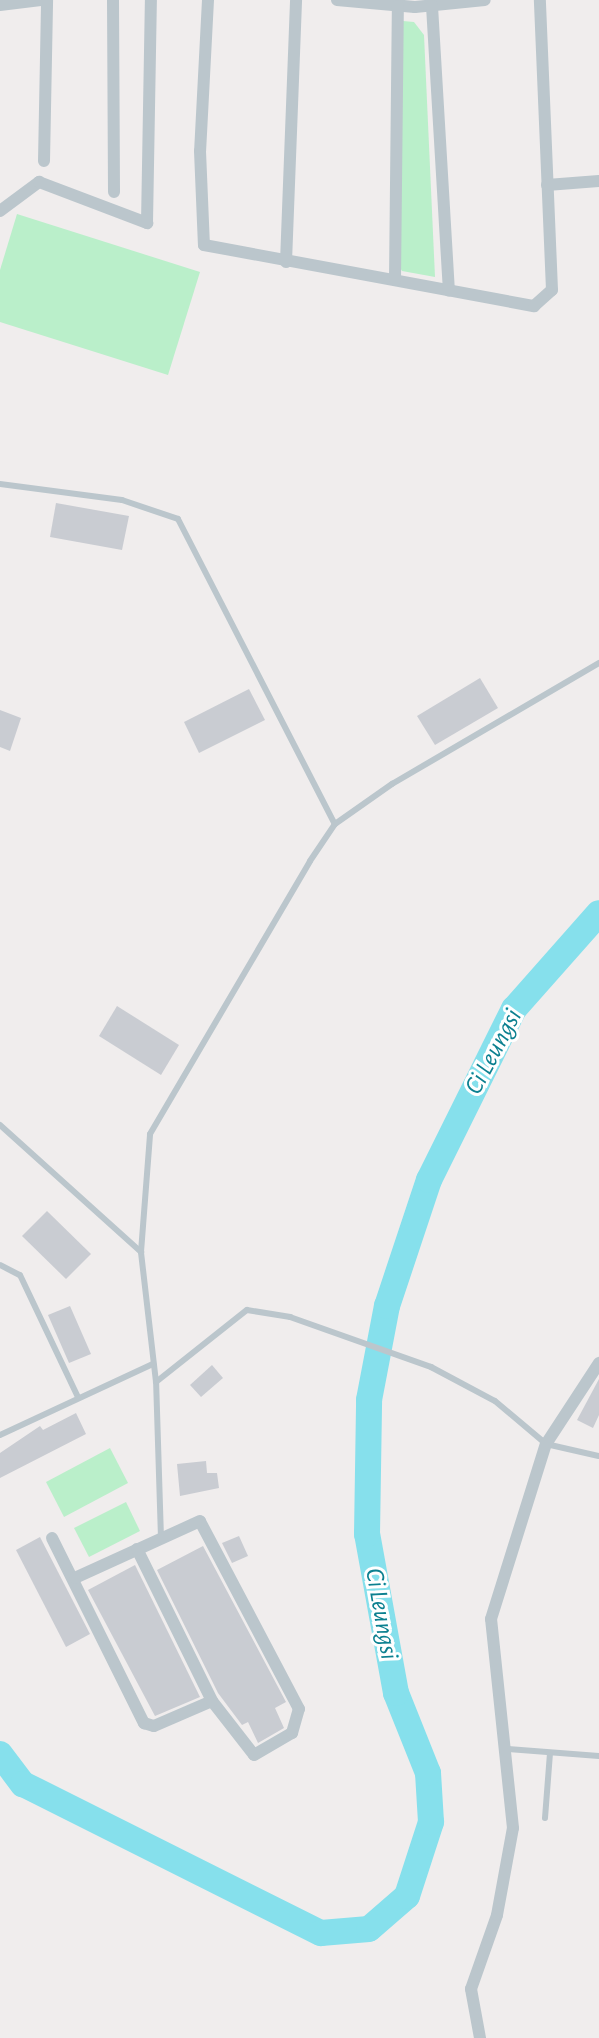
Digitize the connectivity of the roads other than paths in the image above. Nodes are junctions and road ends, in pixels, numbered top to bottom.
1 (41, 0) edge
2 (47, 0) edge
3 (113, 0) edge
4 (151, 0) edge
5 (208, 0) edge
6 (296, 0) edge
7 (337, 0) edge
8 (485, 0) edge
9 (540, 0) edge
10 (416, 4) edge
11 (0, 5) edge
12 (398, 6) junction
13 (432, 6) junction
14 (44, 161) dead end
15 (599, 181) edge
16 (547, 185) junction
17 (114, 192) dead end
18 (0, 211) edge
19 (286, 262) junction
20 (394, 280) junction
21 (449, 290) junction
22 (0, 484) edge
23 (599, 663) edge
24 (335, 824) junction
25 (0, 1125) edge
26 (141, 1252) junction
27 (0, 1265) edge
28 (599, 1363) edge
29 (153, 1364) junction
30 (156, 1382) junction
31 (78, 1397) junction
32 (0, 1435) edge
33 (546, 1444) junction
34 (599, 1456) edge
35 (52, 1538) dead end
36 (161, 1538) junction
37 (137, 1549) junction
38 (75, 1578) junction
39 (212, 1701) junction
40 (508, 1749) junction
41 (550, 1753) junction
42 (599, 1756) edge
43 (545, 1818) dead end
44 (480, 2038) edge

1 - 11 street
2 - 14 street
3 - 17 street
4 - 18 street
5 - 19 street
6 - 19 street
7 - 12 street
8 - 13 street
9 - 16 street
10 - 12 street
10 - 13 street
12 - 20 street
13 - 21 street
15 - 16 street
16 - 21 street
19 - 20 street
20 - 21 street
22 - 24 lane
23 - 24 lane
24 - 26 lane
25 - 26 lane
26 - 29 lane
27 - 31 lane
28 - 33 street
29 - 30 lane
29 - 31 lane
30 - 33 lane
30 - 36 lane
31 - 32 lane
33 - 34 lane
33 - 40 street
35 - 38 street
36 - 37 street
36 - 39 street
37 - 38 street
37 - 39 street
38 - 39 street
40 - 41 lane
40 - 44 street
41 - 42 lane
41 - 43 lane

